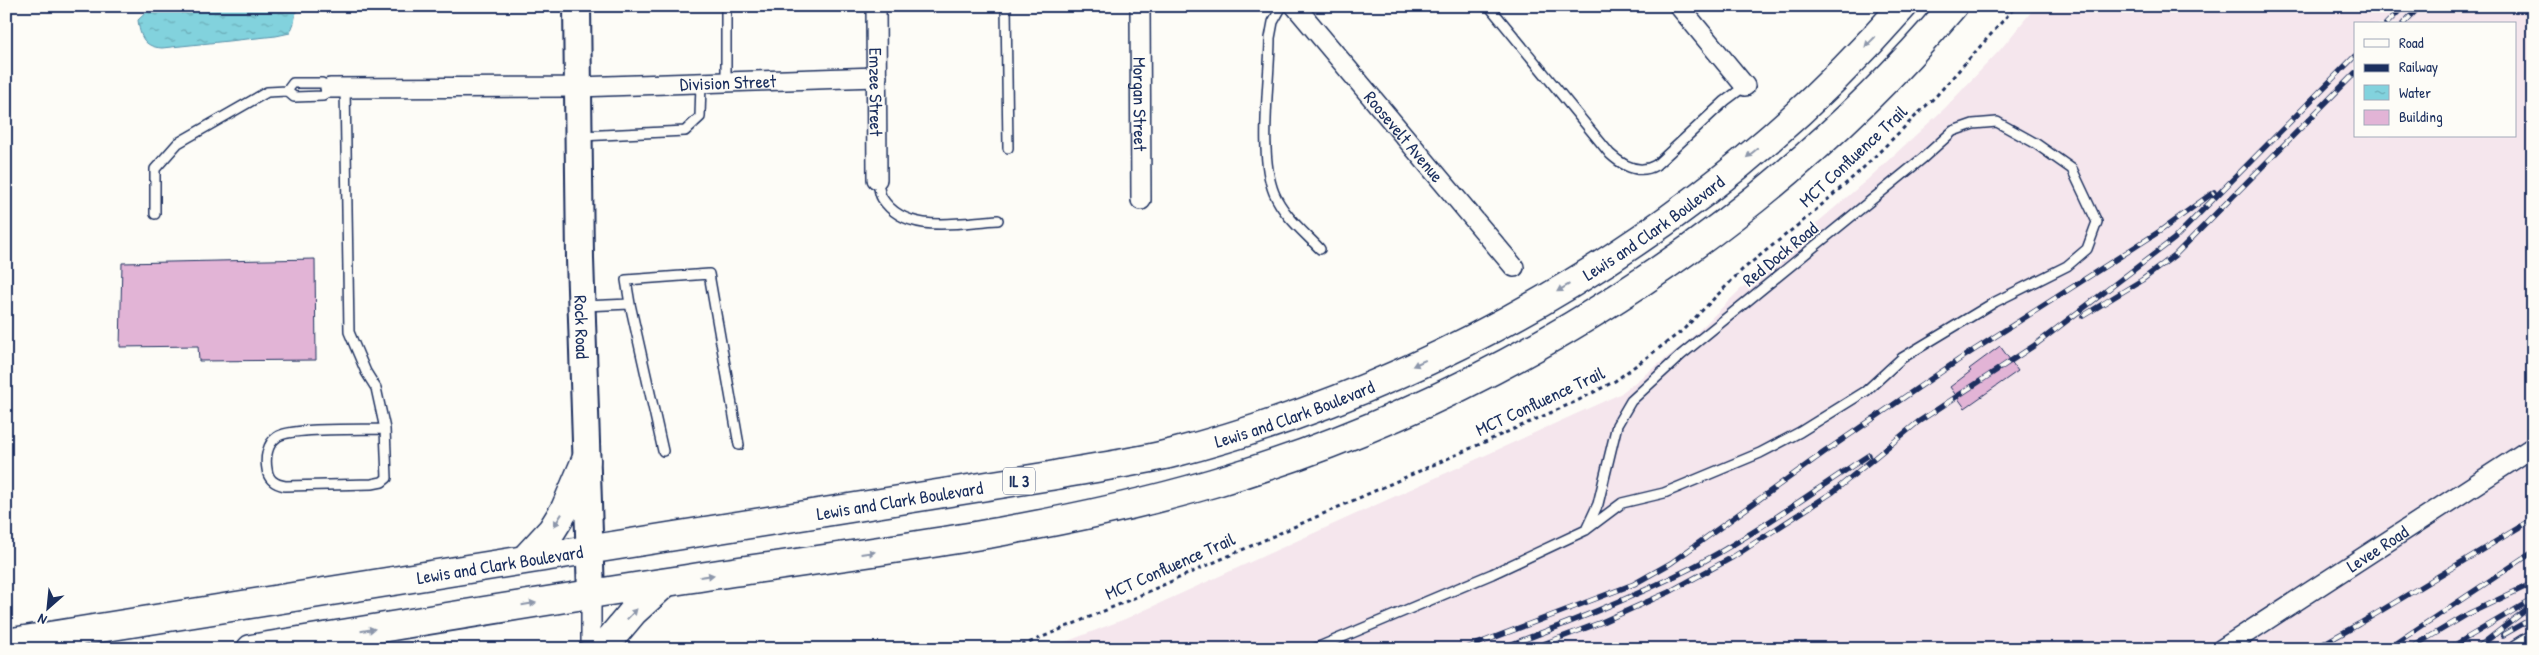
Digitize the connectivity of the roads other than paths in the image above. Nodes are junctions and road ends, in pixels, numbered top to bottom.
1 (577, 6) edge
2 (726, 6) edge
3 (876, 6) edge
4 (1006, 6) edge
5 (1140, 6) edge
6 (1282, 6) edge
7 (1295, 6) edge
8 (1489, 6) edge
9 (1678, 6) edge
10 (1903, 6) edge
11 (1953, 6) edge
12 (876, 77) junction
13 (726, 82) junction
14 (701, 83) junction
15 (1745, 86) joint
16 (578, 87) junction
17 (337, 88) junction
18 (287, 91) junction
19 (579, 136) junction
20 (1008, 148) dead end
21 (877, 179) joint
22 (1141, 200) dead end
23 (155, 214) dead end
24 (998, 220) dead end
25 (1320, 249) dead end
26 (1514, 266) dead end
27 (630, 304) junction
28 (582, 306) junction
29 (385, 429) junction
30 (739, 445) dead end
31 (2533, 447) edge
32 (662, 451) dead end
33 (586, 460) junction
34 (1586, 530) junction
35 (589, 550) junction
36 (526, 558) junction
37 (664, 583) junction
38 (591, 594) junction
39 (2533, 634) edge
40 (6, 643) edge
41 (251, 649) edge
42 (591, 649) edge
43 (602, 649) edge
44 (1314, 649) edge
45 (2222, 649) edge
46 (2509, 649) edge

1 - 16 main road, Rock Road
2 - 13 lane
3 - 12 street, Emzee Street
4 - 20 lane
5 - 22 street, Morgan Street
6 - 25 lane
7 - 26 street, Roosevelt Avenue
8 - 15 lane
9 - 15 street
10 -> 35 highway, Lewis and Clark Boulevard / IL 3
37 -> 11 highway, Lewis and Clark Boulevard
12 - 13 street, Division Street
12 - 21 street, Emzee Street
13 - 14 street, Division Street
14 - 16 street, Division Street
14 - 19 lane
16 - 17 street, Division Street
16 - 19 main road, Rock Road
17 - 18 lane
17 - 18 lane
17 - 29 lane
18 - 23 lane
19 - 28 main road, Rock Road
21 - 24 lane
27 - 28 lane
27 - 30 lane
27 - 32 lane
28 - 33 main road, Rock Road
29 - 29 lane
31 - 45 street, Levee Road
33 - 35 main road, Rock Road
33 -> 36 highway
34 - 34 lane, Red Dock Road
34 - 44 lane
35 - 36 highway, Lewis and Clark Boulevard / IL 3
35 - 38 main road, Rock Road
36 - 40 highway, Lewis and Clark Boulevard / IL 3
37 - 38 highway, Lewis and Clark Boulevard
43 -> 37 highway
41 -> 38 highway, Lewis and Clark Boulevard
38 - 42 street, Rock Road
39 - 46 lane

